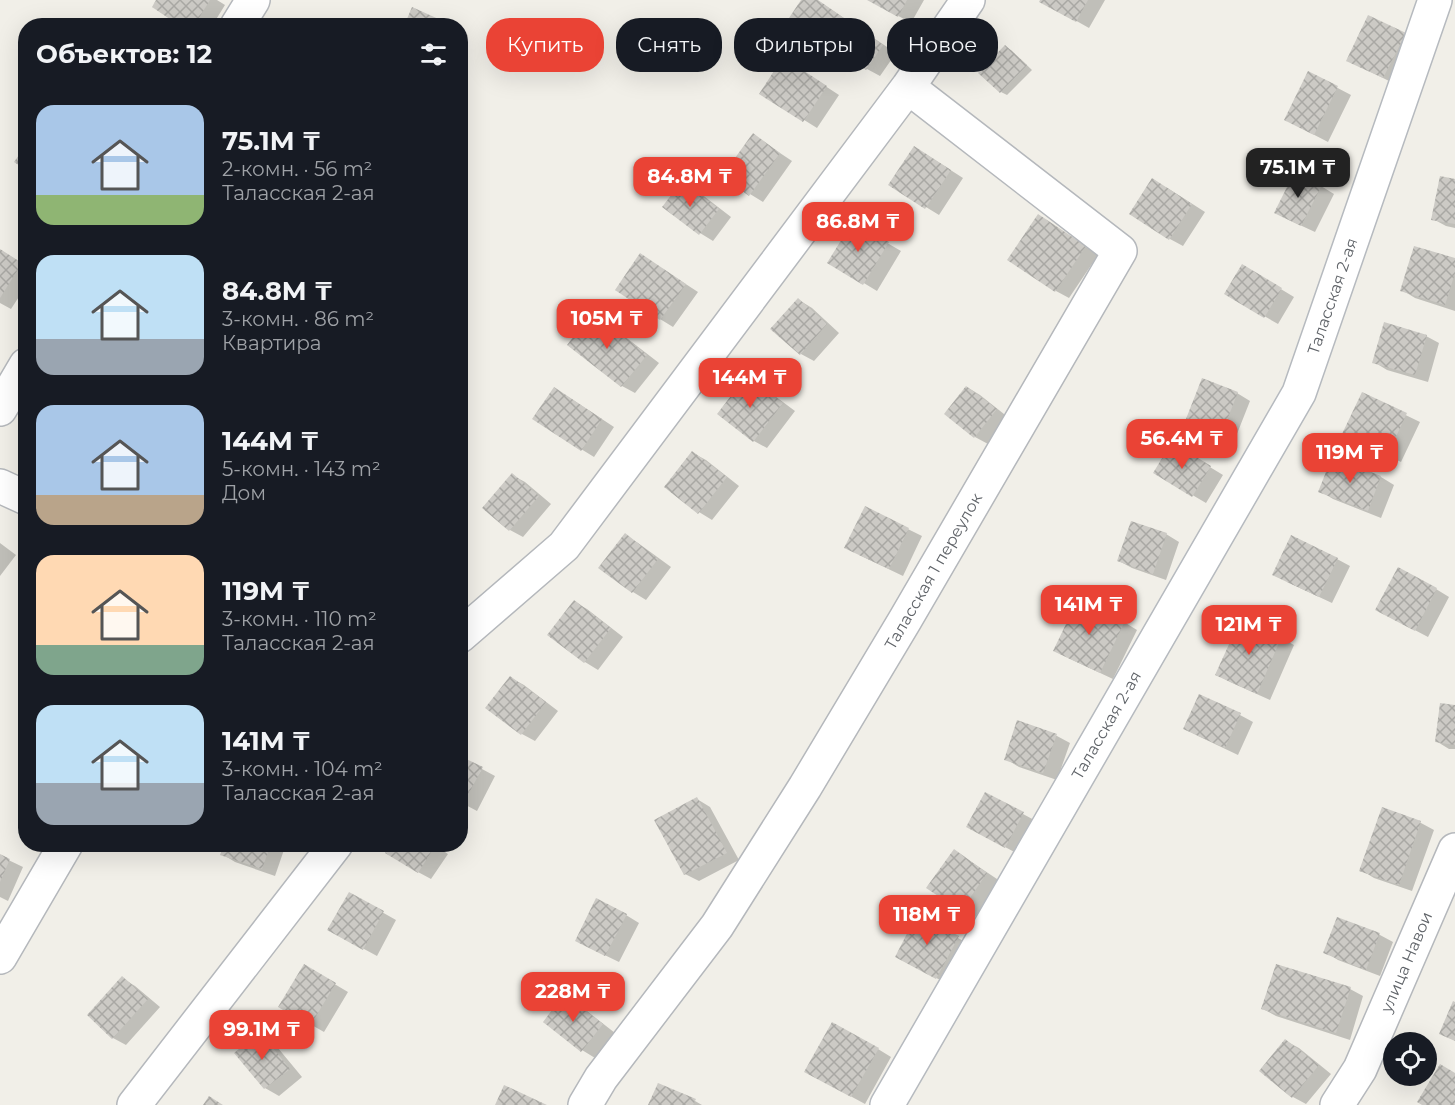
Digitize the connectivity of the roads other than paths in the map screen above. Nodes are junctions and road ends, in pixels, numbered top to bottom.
1 (253, 0) edge
2 (968, 0) edge
3 (1435, 0) edge
4 (242, 18) edge
5 (909, 87) junction
6 (18, 379) edge
7 (0, 409) edge
8 (0, 486) edge
9 (18, 494) edge
10 (468, 629) edge
11 (1455, 850) edge
12 (61, 852) edge
13 (330, 852) edge
14 (0, 957) edge
15 (134, 1105) edge
16 (585, 1105) edge
17 (887, 1105) edge
18 (1337, 1105) edge

1 - 4 street
2 - 5 street
3 - 17 street, Таласская 2-ая
5 - 10 street
5 - 16 street, Таласская 1 переулок
6 - 7 street
8 - 9 street
11 - 18 street, улица Навои
12 - 14 street
13 - 15 street

